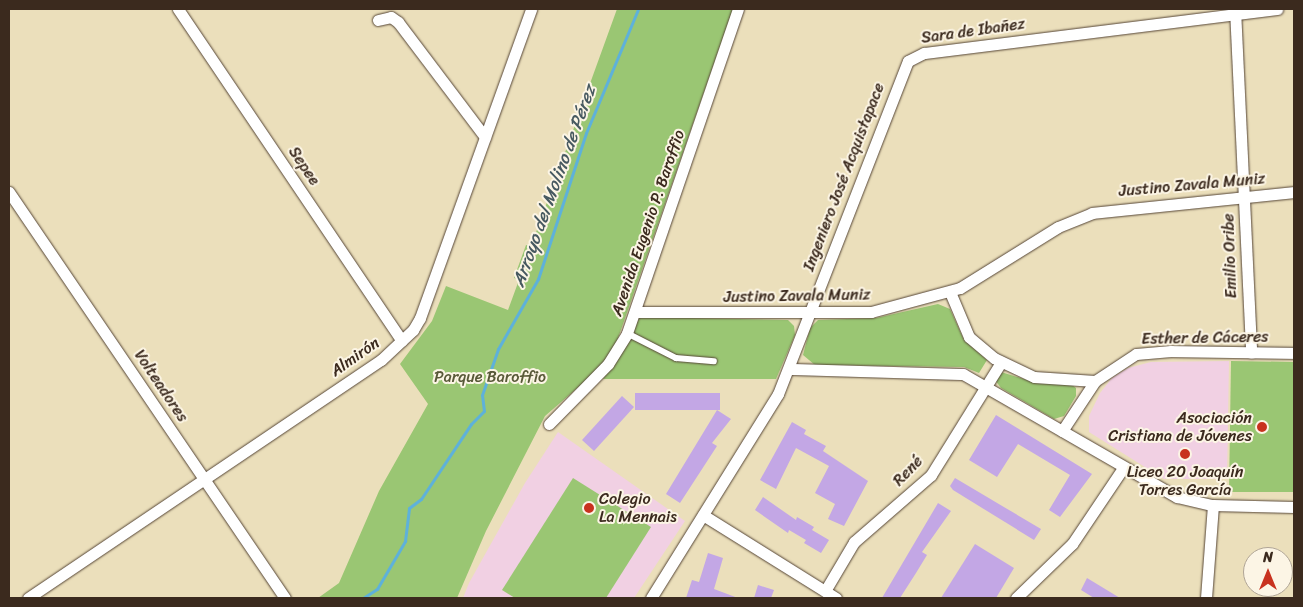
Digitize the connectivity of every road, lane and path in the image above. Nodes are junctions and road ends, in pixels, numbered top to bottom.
1 (178, 9) edge
2 (531, 9) edge
3 (738, 9) edge
4 (1277, 9) edge
5 (1236, 11) edge
6 (378, 20) dead end
7 (911, 57) joint
8 (485, 137) junction
9 (9, 192) edge
10 (1294, 192) edge
11 (1244, 196) junction
12 (950, 292) junction
13 (636, 312) junction
14 (808, 313) junction
15 (627, 333) junction
16 (402, 341) junction
17 (1251, 353) junction
18 (1294, 353) edge
19 (714, 361) dead end
20 (1001, 362) junction
21 (790, 368) junction
22 (1095, 381) junction
23 (986, 385) junction
24 (549, 424) dead end
25 (1062, 431) junction
26 (1124, 468) junction
27 (204, 478) junction
28 (1212, 505) junction
29 (1294, 507) edge
30 (703, 514) junction
31 (825, 591) junction
32 (28, 598) edge
33 (285, 598) edge
34 (651, 598) edge
35 (836, 598) edge
36 (1016, 598) edge
37 (1206, 598) edge

1 - 16 street, Sepee
2 - 8 street, Almirón
3 - 13 street, Avenida Eugenio P. Baroffio
4 - 5 street, Sara de Ibañez
5 - 7 street, Sara de Ibañez
5 - 11 street, Emilio Oribe
6 - 8 street
7 - 14 street, Ingeniero José Acquistapace
8 - 16 street, Almirón
9 - 27 street, Volteadores
10 - 11 street, Justino Zavala Muniz
11 - 12 street, Justino Zavala Muniz
11 - 17 street, Emilio Oribe
12 - 14 street, Justino Zavala Muniz
12 - 20 street
13 - 14 street, Justino Zavala Muniz
13 - 15 street, Avenida Eugenio P. Baroffio
14 - 21 street, Ingeniero José Acquistapace
15 - 19 lane
15 - 24 street, Avenida Eugenio P. Baroffio
16 - 27 street, Almirón
17 - 18 street, Esther de Cáceres
17 - 22 street, Esther de Cáceres
20 - 22 street
20 - 23 street, René
21 - 23 street
21 - 30 street, Ingeniero José Acquistapace
22 - 25 street, Esther de Cáceres
23 - 25 street
23 - 31 street, René
25 - 26 street
26 - 28 street
26 - 36 street
27 - 32 street, Almirón
27 - 33 street, Volteadores
28 - 29 street
28 - 37 street
30 - 31 street
30 - 34 street, Ingeniero José Acquistapace
31 - 35 street

